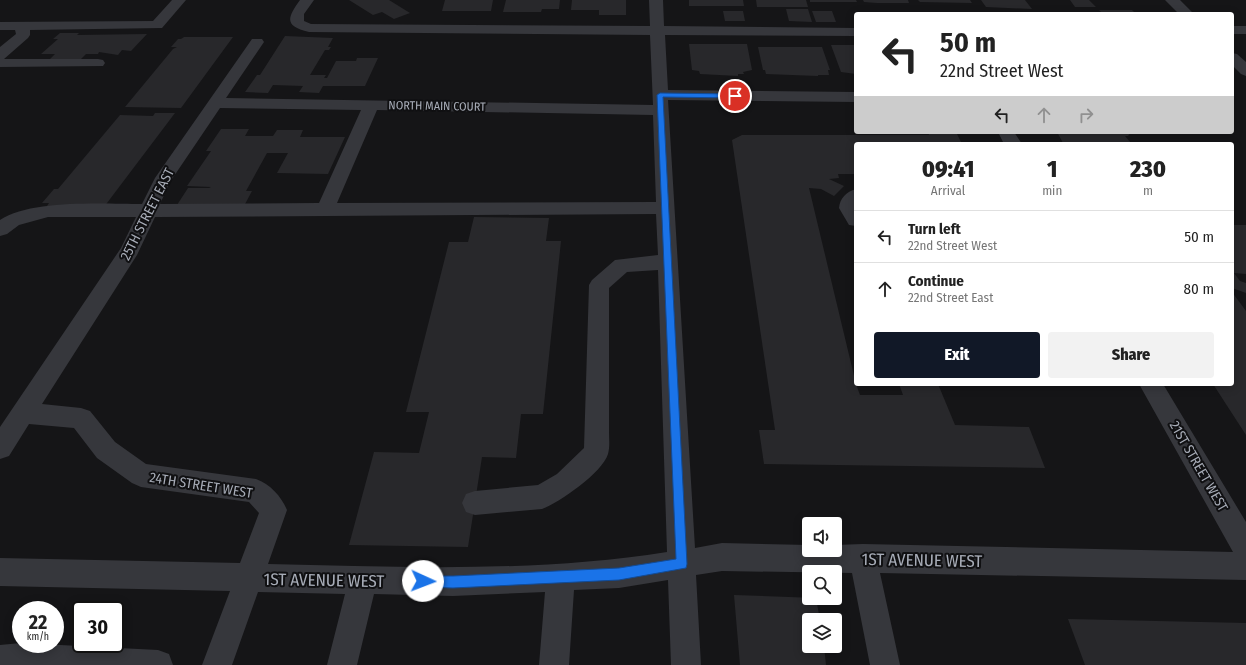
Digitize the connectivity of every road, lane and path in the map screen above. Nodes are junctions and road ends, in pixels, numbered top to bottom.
1 (179, 0) edge
2 (307, 0) edge
3 (656, 0) edge
4 (1172, 0) edge
5 (1185, 12) edge
6 (0, 26) edge
7 (22, 26) junction
8 (658, 30) junction
9 (1234, 30) edge
10 (1246, 30) edge
11 (854, 32) edge
12 (257, 42) dead end
13 (2, 51) edge
14 (1234, 59) edge
15 (0, 63) edge
16 (98, 63) dead end
17 (1246, 71) edge
18 (854, 97) edge
19 (660, 102) junction
20 (214, 103) junction
21 (371, 106) junction
22 (854, 197) edge
23 (665, 208) junction
24 (325, 210) junction
25 (148, 211) junction
26 (854, 217) edge
27 (0, 229) edge
28 (668, 262) junction
29 (1152, 386) edge
30 (23, 413) junction
31 (0, 448) edge
32 (475, 503) dead end
33 (1246, 548) edge
34 (863, 558) junction
35 (682, 564) junction
36 (1246, 566) edge
37 (0, 572) edge
38 (561, 577) junction
39 (248, 579) junction
40 (363, 580) junction
41 (0, 660) edge
42 (158, 665) edge
43 (217, 665) edge
44 (342, 665) edge
45 (554, 665) edge
46 (686, 665) edge
47 (885, 665) edge

1 - 7 street
2 - 8 street
3 - 8 street
4 - 5 street
6 - 7 street
7 - 13 street
8 - 11 street
8 - 19 street
9 - 10 street
12 - 20 street, 25TH STREET EAST
14 - 17 street
15 - 16 street
18 - 19 street
19 - 21 street, NORTH MAIN COURT
19 - 23 street
20 - 21 street, NORTH MAIN COURT
20 - 25 street, 25TH STREET EAST
21 - 24 street
22 - 26 street
23 - 24 street
23 - 28 street
24 - 25 street
25 - 27 street
25 - 30 street, 25TH STREET EAST
28 - 32 street
28 - 35 street
29 - 33 street, 21ST STREET WEST
30 - 31 street, 25TH STREET EAST
30 - 39 street, 24TH STREET WEST
34 - 35 street, 1ST AVENUE WEST
34 - 36 street, 1ST AVENUE WEST
34 - 47 street
35 - 38 street, 1ST AVENUE WEST
35 - 46 street
37 - 39 street, 1ST AVENUE WEST
38 - 40 street, 1ST AVENUE WEST
38 - 45 street
39 - 40 street, 1ST AVENUE WEST
39 - 43 street
40 - 44 street
41 - 42 street

